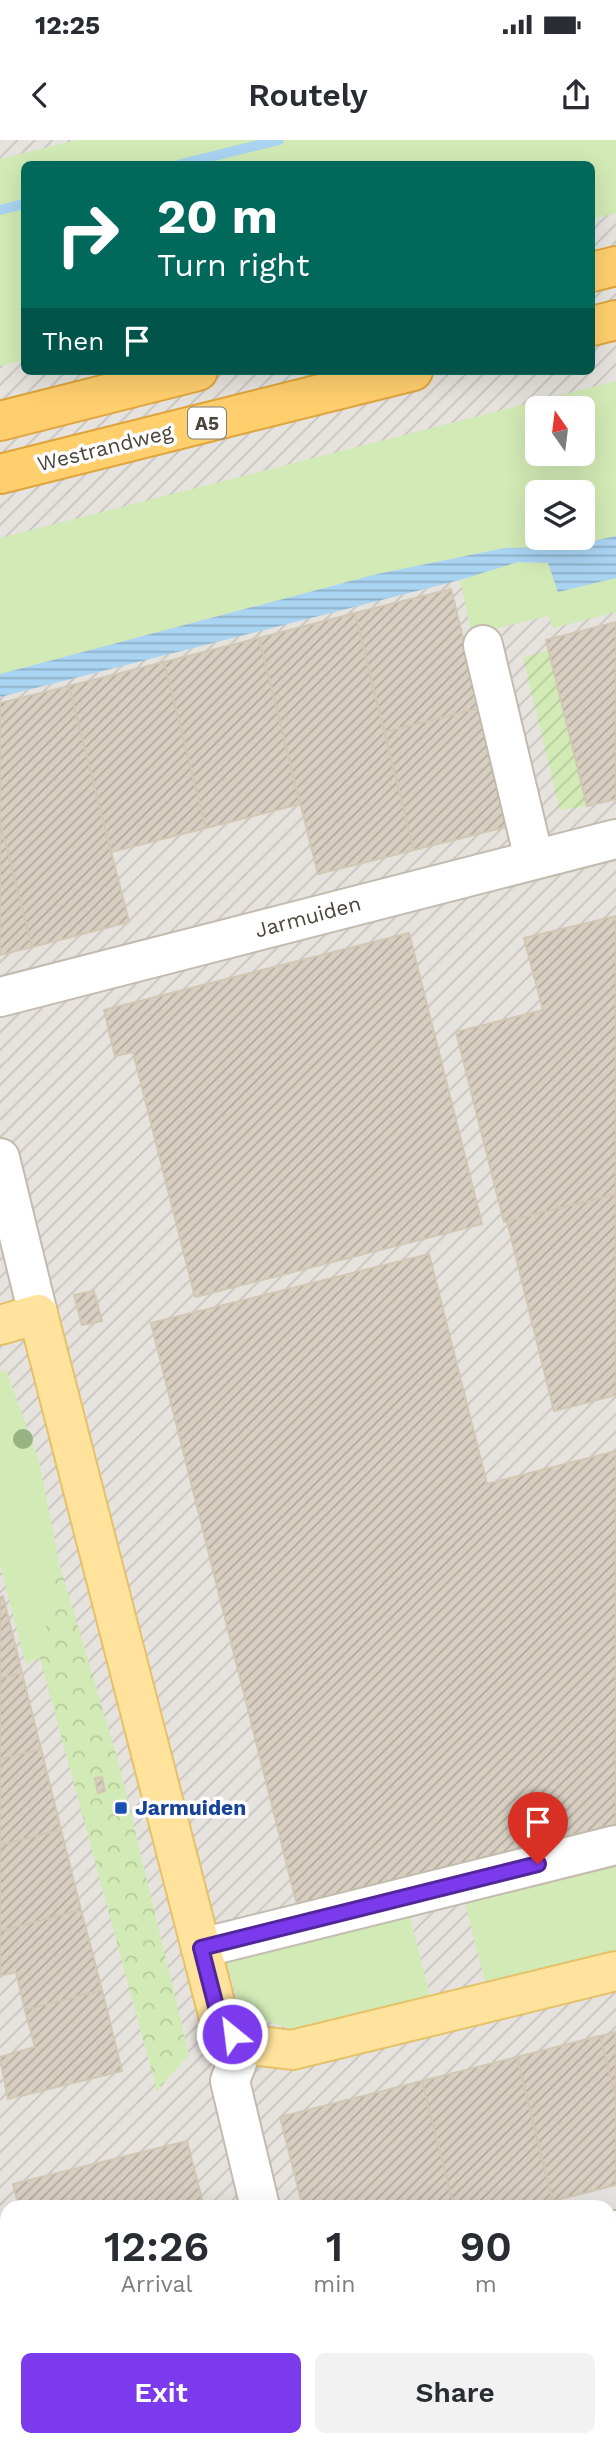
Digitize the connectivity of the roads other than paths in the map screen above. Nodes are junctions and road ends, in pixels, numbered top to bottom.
1 (616, 266) edge
2 (595, 271) edge
3 (616, 320) edge
4 (595, 325) edge
5 (182, 375) edge
6 (397, 375) edge
7 (0, 421) edge
8 (0, 474) edge
9 (483, 645) dead end
10 (616, 839) edge
11 (534, 859) junction
12 (0, 997) edge
13 (0, 1157) edge
14 (38, 1314) junction
15 (0, 1325) edge
16 (616, 1845) edge
17 (201, 1948) junction
18 (616, 1971) edge
19 (244, 2045) junction
20 (258, 2200) edge

1 - 2 highway
3 - 4 highway
5 - 7 highway
6 - 8 highway, Westrandweg / A5
9 - 11 street
10 - 11 street, Jarmuiden
11 - 12 street, Jarmuiden
13 - 14 street
14 - 15 main road
14 - 17 main road
16 - 17 street
17 - 19 main road
18 - 19 main road
19 - 20 street

